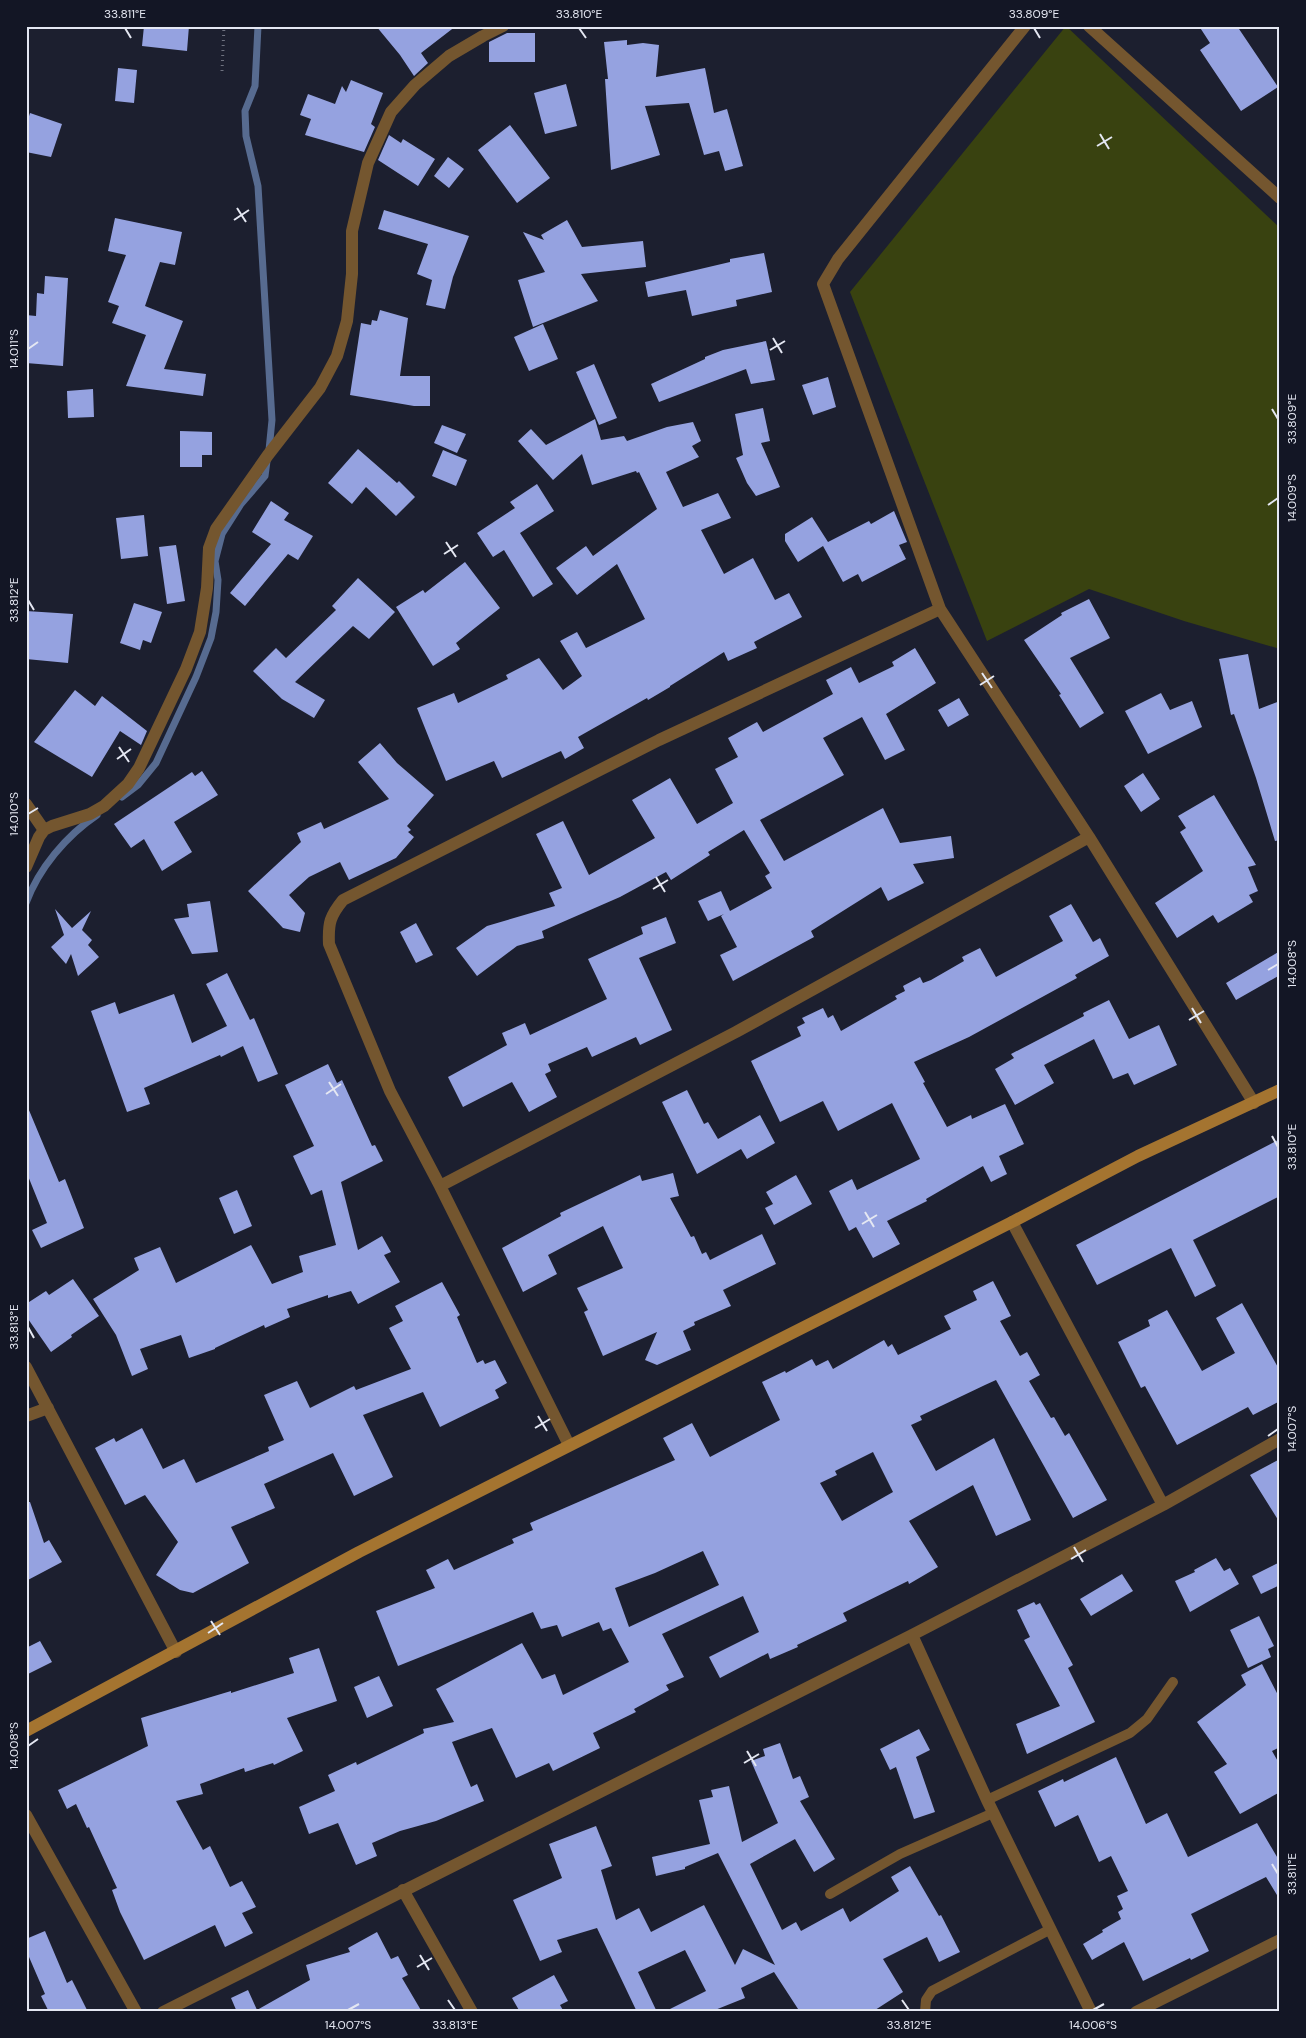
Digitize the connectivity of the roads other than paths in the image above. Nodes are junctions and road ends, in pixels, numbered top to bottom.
1 (504, 26) edge
2 (1025, 26) edge
3 (1089, 26) edge
4 (1280, 198) edge
5 (940, 609) junction
6 (26, 804) edge
7 (44, 830) junction
8 (1089, 838) junction
9 (26, 867) edge
10 (1280, 1090) edge
11 (1254, 1103) junction
12 (440, 1186) junction
13 (1012, 1222) junction
14 (26, 1367) edge
15 (48, 1408) junction
16 (26, 1416) edge
17 (1280, 1439) edge
18 (569, 1445) junction
19 (1163, 1504) junction
20 (912, 1635) junction
21 (176, 1652) junction
22 (1173, 1682) dead end
23 (26, 1731) edge
24 (987, 1800) junction
25 (993, 1812) junction
26 (26, 1816) edge
27 (403, 1890) junction
28 (830, 1894) dead end
29 (1049, 1930) junction
30 (1280, 1940) edge
31 (136, 2012) edge
32 (162, 2012) edge
33 (472, 2012) edge
34 (925, 2012) edge
35 (1091, 2012) edge
36 (1136, 2012) edge

1 - 7 street
2 - 5 street
3 - 4 street
5 - 8 street
5 - 12 street
6 - 7 street
7 - 9 street
8 - 11 street
8 - 12 street
10 - 11 street
11 - 13 street
12 - 18 street
13 - 18 street
13 - 19 street
14 - 15 street
15 - 16 street
15 - 21 street
17 - 19 street
18 - 21 street
19 - 20 street
20 - 24 street
20 - 27 street
21 - 23 street
22 - 24 lane
24 - 25 street
25 - 28 lane
25 - 29 street
26 - 31 street
27 - 32 street
27 - 33 street
29 - 34 lane
29 - 35 street
30 - 36 street

